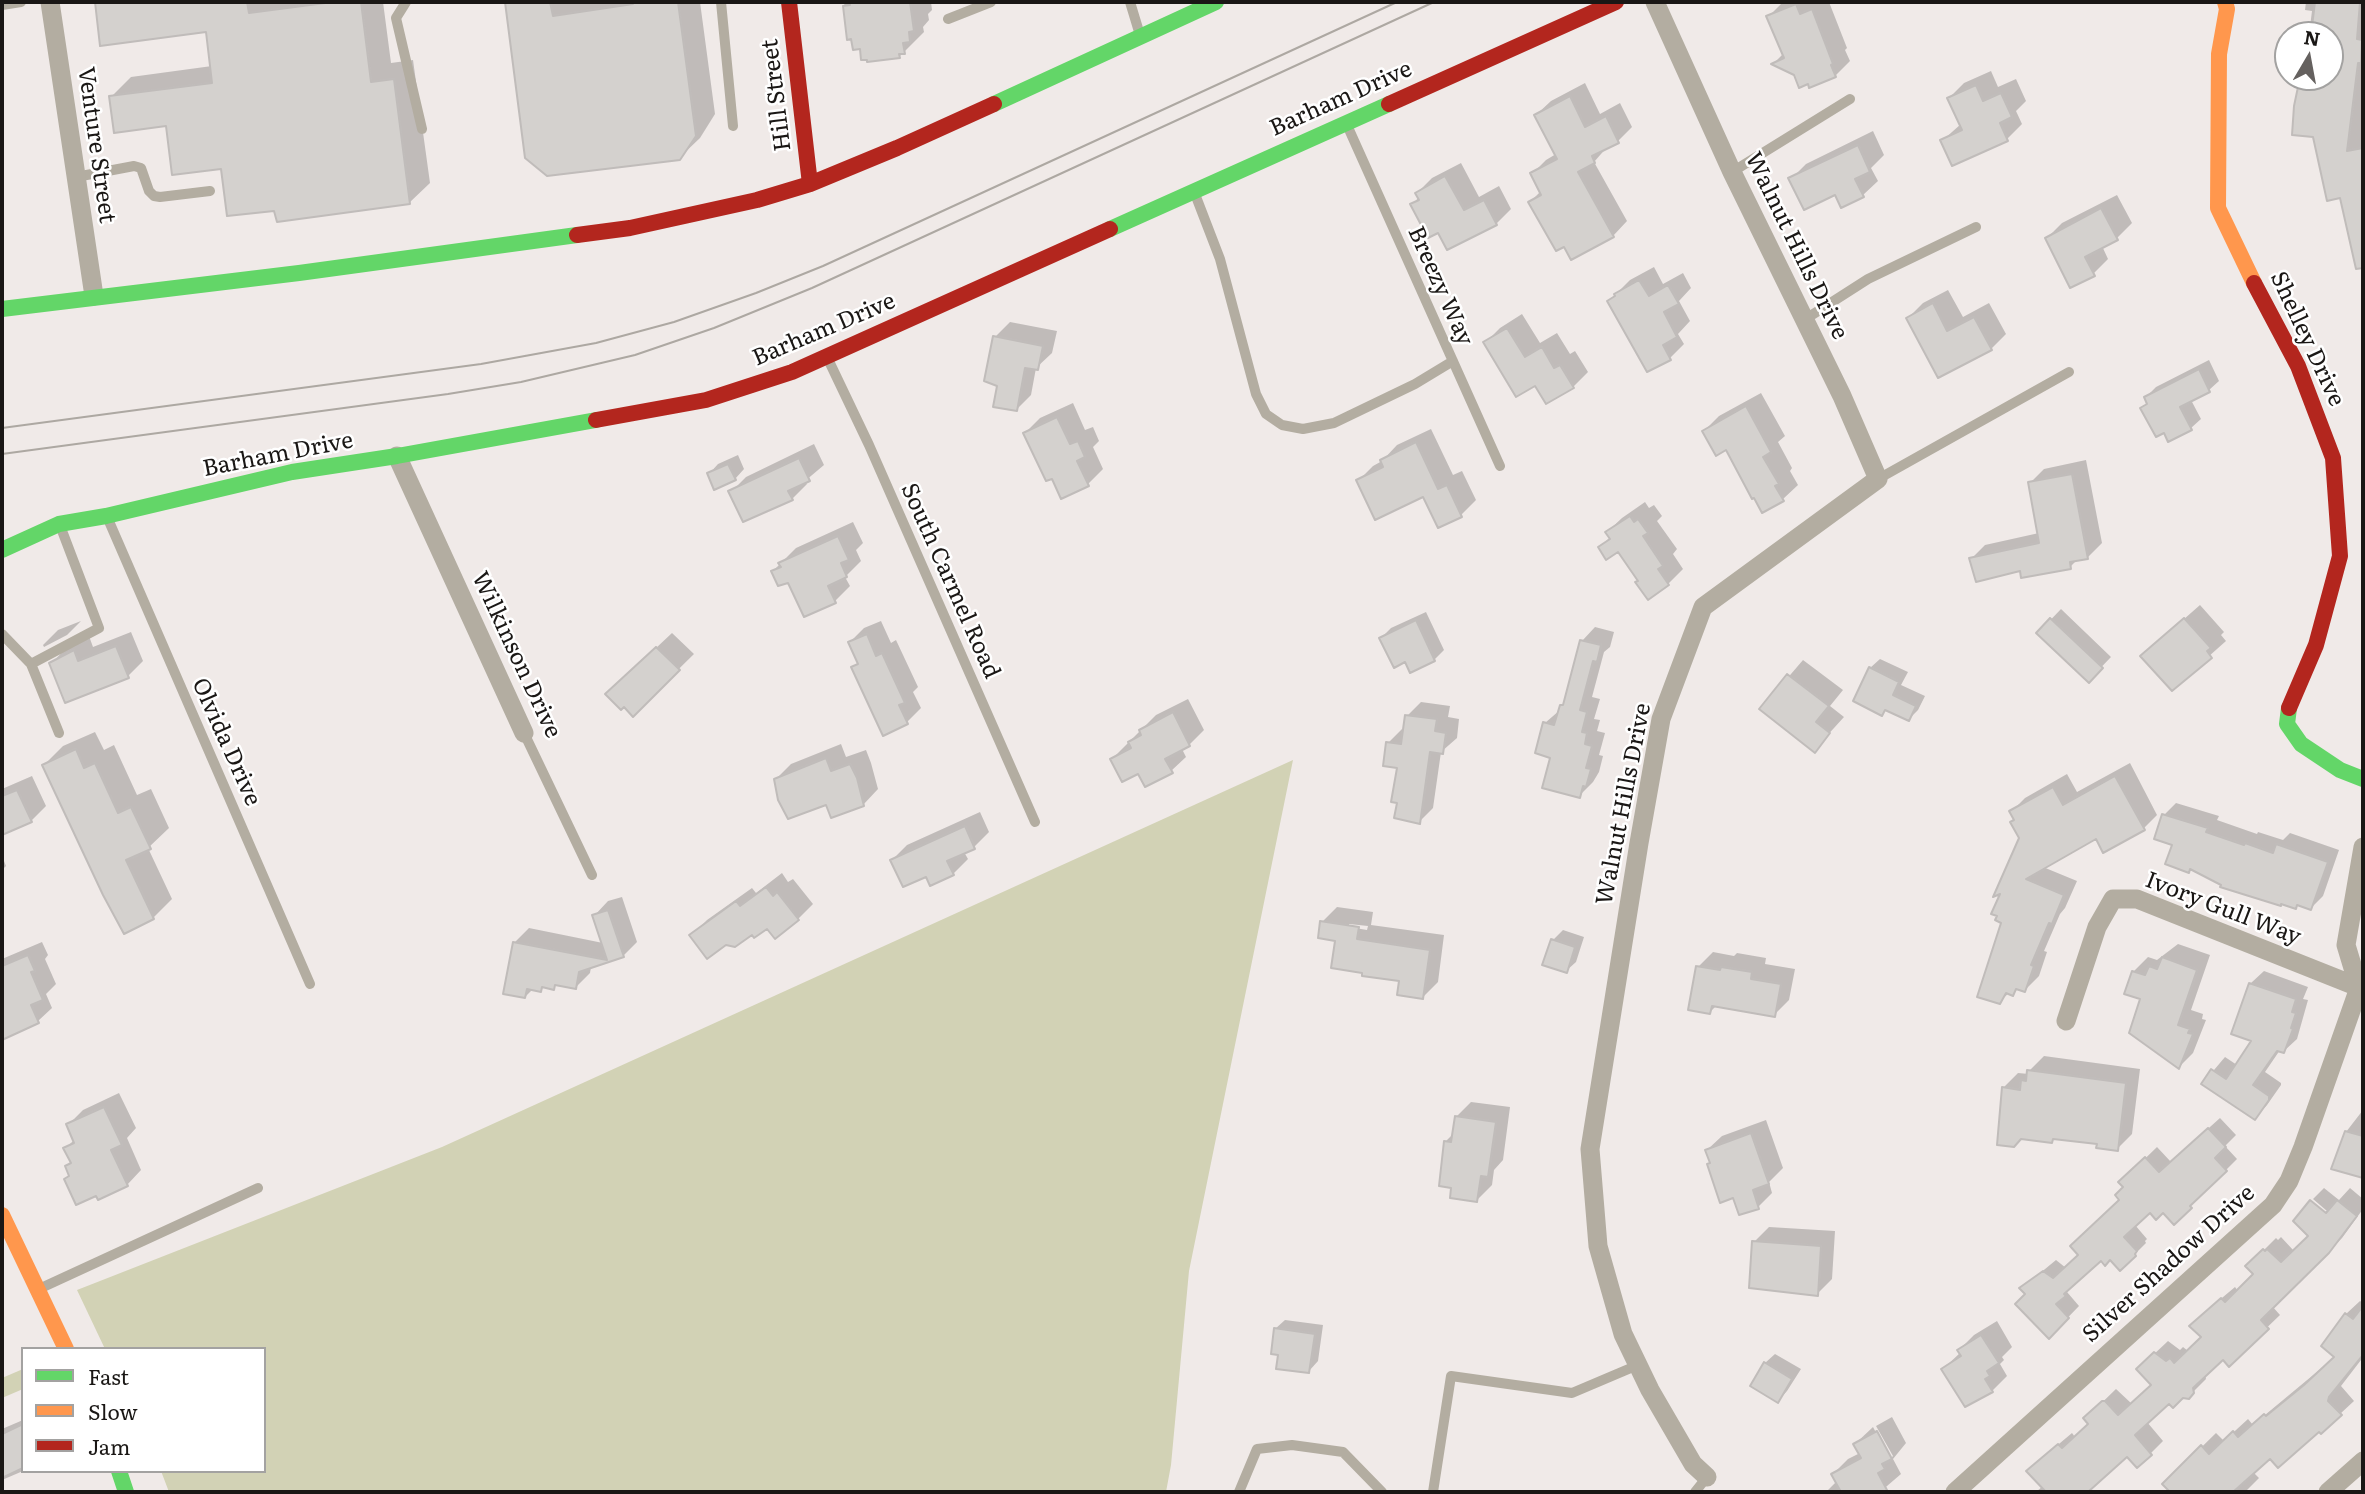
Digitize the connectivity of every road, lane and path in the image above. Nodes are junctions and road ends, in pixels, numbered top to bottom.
1 (21, 2) edge
2 (50, 2) edge
3 (406, 2) edge
4 (720, 2) edge
5 (789, 2) edge
6 (990, 2) edge
7 (1130, 2) edge
8 (1216, 2) edge
9 (1616, 2) edge
10 (1656, 2) edge
11 (2225, 2) edge
12 (2, 5) edge
13 (948, 19) dead end
14 (1140, 37) junction
15 (1850, 99) dead end
16 (1345, 122) junction
17 (733, 126) dead end
18 (422, 129) dead end
19 (1732, 172) junction
20 (76, 177) junction
21 (810, 184) junction
22 (1194, 190) junction
23 (210, 191) dead end
24 (1976, 227) dead end
25 (94, 296) junction
26 (2, 309) edge
27 (1804, 320) junction
28 (827, 357) junction
29 (1453, 361) junction
30 (2069, 372) dead end
31 (397, 456) junction
32 (1500, 466) dead end
33 (1878, 480) junction
34 (106, 516) junction
35 (59, 524) junction
36 (2, 550) edge
37 (2, 634) edge
38 (31, 664) junction
39 (59, 733) dead end
40 (524, 733) joint
41 (2363, 779) edge
42 (1035, 822) dead end
43 (2363, 847) edge
44 (592, 875) dead end
45 (310, 984) dead end
46 (2362, 988) edge
47 (2066, 1021) dead end
48 (258, 1188) dead end
49 (2, 1215) edge
50 (37, 1290) junction
51 (65, 1347) edge
52 (1638, 1365) junction
53 (2363, 1461) edge
54 (120, 1473) edge
55 (1701, 1485) edge
56 (126, 1492) edge
57 (1239, 1492) edge
58 (1382, 1492) edge
59 (1433, 1492) edge
60 (1955, 1492) edge
61 (2328, 1492) edge

1 - 12 lane
2 - 20 street, Venture Street
3 - 18 lane
4 - 17 lane
5 - 21 street, Hill Street
6 - 13 lane
7 - 14 lane
8 - 14 street
9 - 16 street, Barham Drive
10 - 19 street, Walnut Hills Drive
11 - 41 street, Shelley Drive
14 - 21 street
15 - 19 lane
16 - 22 street, Barham Drive
16 - 29 lane, Breezy Way
19 - 27 street, Walnut Hills Drive
20 - 23 lane
20 - 25 street, Venture Street
21 - 25 street
22 - 28 street, Barham Drive
22 - 29 lane
24 - 27 lane
25 - 26 street
27 - 33 street, Walnut Hills Drive
28 - 31 street, Barham Drive
28 - 42 lane, South Carmel Road
29 - 32 lane, Breezy Way
30 - 33 lane
31 - 34 street, Barham Drive
31 - 40 street, Wilkinson Drive
33 - 52 street, Walnut Hills Drive
34 - 35 street, Barham Drive
34 - 45 lane, Olvida Drive
35 - 36 street, Barham Drive
35 - 38 lane
37 - 38 lane
38 - 39 lane
40 - 44 lane, Wilkinson Drive
43 - 46 street
46 - 47 street, Ivory Gull Way
46 - 60 street, Silver Shadow Drive
48 - 50 lane
49 - 50 street
50 - 51 street
52 - 55 street, Walnut Hills Drive
52 - 59 lane
53 - 61 street
54 - 56 street
57 - 58 lane

